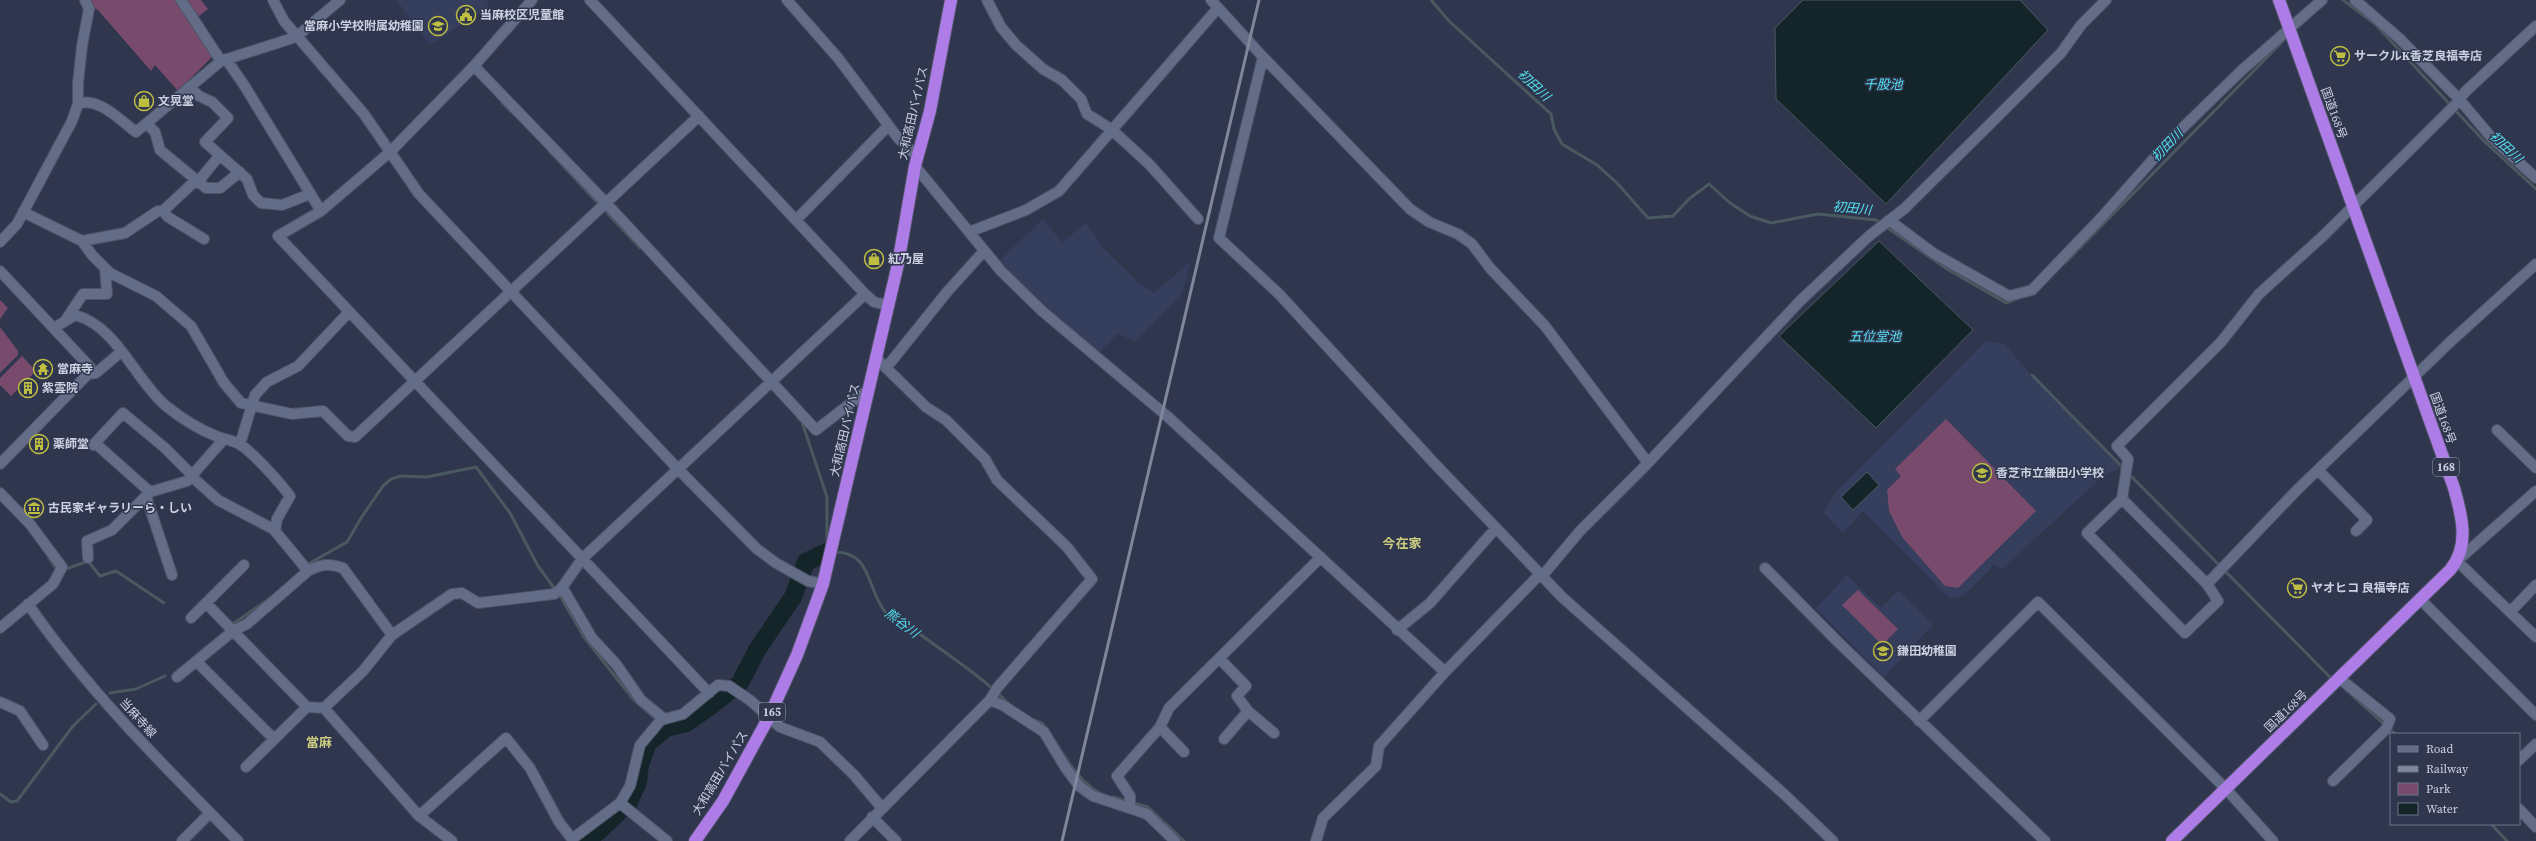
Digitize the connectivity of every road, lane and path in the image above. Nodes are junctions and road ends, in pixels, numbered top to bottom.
1 (85, 0) edge
2 (181, 0) edge
3 (273, 0) edge
4 (340, 0) edge
5 (532, 0) edge
6 (590, 0) edge
7 (787, 0) edge
8 (952, 0) edge
9 (987, 0) edge
10 (2106, 0) edge
11 (2279, 0) edge
12 (2322, 0) edge
13 (2355, 0) edge
14 (1215, 4) edge
15 (2536, 26) edge
16 (2289, 29) junction
17 (296, 37) junction
18 (1263, 57) junction
19 (223, 60) junction
20 (474, 66) junction
21 (189, 87) junction
22 (78, 104) junction
23 (2455, 104) junction
24 (699, 116) junction
25 (147, 124) junction
26 (888, 126) junction
27 (1111, 129) junction
28 (390, 152) junction
29 (220, 155) junction
30 (916, 161) junction
31 (240, 172) junction
32 (2536, 178) edge
33 (196, 182) junction
34 (310, 194) junction
35 (606, 203) junction
36 (2353, 206) junction
37 (163, 211) junction
38 (321, 211) junction
39 (23, 212) junction
40 (1198, 219) dead end
41 (796, 220) junction
42 (1885, 223) junction
43 (970, 232) junction
44 (204, 239) dead end
45 (82, 241) junction
46 (0, 242) edge
47 (984, 251) junction
48 (2536, 264) edge
49 (106, 268) junction
50 (0, 271) edge
51 (512, 291) junction
52 (865, 294) junction
53 (886, 305) junction
54 (349, 312) junction
55 (67, 318) junction
56 (54, 328) junction
57 (121, 352) junction
58 (875, 357) junction
59 (886, 368) junction
60 (88, 374) junction
61 (2414, 378) junction
62 (415, 381) junction
63 (772, 381) junction
64 (868, 390) junction
65 (250, 406) junction
66 (2497, 430) dead end
67 (224, 439) junction
68 (240, 444) junction
69 (1, 462) edge
70 (1648, 463) junction
71 (2536, 468) edge
72 (678, 469) junction
73 (2319, 471) junction
74 (192, 475) junction
75 (2536, 491) edge
76 (0, 493) edge
77 (148, 494) junction
78 (2122, 499) junction
79 (1496, 528) junction
80 (275, 530) junction
81 (2356, 531) dead end
82 (1321, 557) junction
83 (88, 558) dead end
84 (582, 559) junction
85 (2457, 561) junction
86 (244, 565) dead end
87 (306, 568) junction
88 (1766, 568) dead end
89 (1542, 574) junction
90 (172, 575) dead end
91 (825, 578) junction
92 (2207, 584) junction
93 (2536, 585) edge
94 (559, 590) junction
95 (2420, 599) junction
96 (206, 603) junction
97 (28, 604) junction
98 (2510, 612) junction
99 (191, 618) dead end
100 (0, 628) edge
101 (230, 628) junction
102 (1397, 630) junction
103 (392, 635) junction
104 (2536, 637) edge
105 (1220, 659) junction
106 (197, 662) junction
107 (1445, 672) junction
108 (177, 677) dead end
109 (2339, 678) junction
110 (709, 693) junction
111 (990, 700) junction
112 (0, 702) edge
113 (307, 706) junction
114 (324, 708) junction
115 (1248, 711) junction
116 (2536, 715) edge
117 (769, 717) junction
118 (660, 721) junction
119 (1919, 721) junction
120 (1160, 727) junction
121 (1274, 733) dead end
122 (274, 739) junction
123 (1224, 739) dead end
124 (43, 745) dead end
125 (2534, 749) edge
126 (1184, 752) dead end
127 (2520, 759) edge
128 (246, 767) dead end
129 (2333, 781) dead end
130 (2226, 789) junction
131 (624, 806) junction
132 (1130, 807) junction
133 (882, 808) junction
134 (2520, 810) edge
135 (210, 813) junction
136 (419, 816) junction
137 (872, 817) junction
138 (2536, 827) edge
139 (182, 841) edge
140 (238, 841) edge
141 (452, 841) edge
142 (666, 841) edge
143 (695, 841) edge
144 (850, 841) edge
145 (896, 841) edge
146 (1175, 841) edge
147 (1316, 841) edge
148 (1833, 841) edge
149 (2046, 841) edge
150 (2172, 841) edge
151 (2273, 841) edge

1 - 22 street
2 - 19 street
3 - 17 street
4 - 17 street
5 - 20 street
6 - 24 street
7 - 26 street
8 - 30 highway, 大和高田バイパス / 165
9 - 27 street
10 - 42 street
11 - 16 highway, 国道168号 / 168
12 - 16 street
13 - 23 street
14 - 18 street
14 - 27 street
15 - 23 street
16 - 36 highway, 国道168号 / 168
16 - 42 street
17 - 19 street
17 - 28 street
18 - 70 street
18 - 79 street
19 - 21 street
19 - 34 street
20 - 28 street
20 - 35 street
21 - 25 street
21 - 29 street
22 - 25 street
22 - 39 street
23 - 32 street
23 - 36 street
24 - 35 street
24 - 41 street
25 - 33 street
26 - 30 street
26 - 41 street
27 - 40 street
27 - 43 street
28 - 38 street
28 - 51 street
29 - 31 street
29 - 33 street
30 - 43 street
30 - 53 highway, 大和高田バイパス / 165
31 - 33 street
31 - 34 street
33 - 37 street
34 - 38 street
35 - 51 street
35 - 63 street
36 - 61 highway, 国道168号 / 168
36 - 78 street
37 - 44 street
37 - 45 street
38 - 54 street
39 - 45 street
39 - 46 street
41 - 52 street
42 - 70 street
43 - 47 street
45 - 49 street
47 - 59 street
47 - 82 street
48 - 61 street
49 - 55 street
49 - 65 street
50 - 56 street
51 - 62 street
51 - 72 street
52 - 53 street
52 - 63 street
53 - 58 highway, 大和高田バイパス / 165
54 - 62 street
54 - 65 street
55 - 56 street
55 - 57 street
56 - 60 street
57 - 60 street
57 - 67 street
58 - 59 street
58 - 64 highway, 大和高田バイパス / 165
59 - 111 street
60 - 69 street
61 - 73 street
61 - 85 highway, 国道168号 / 168
62 - 65 street
62 - 84 street
63 - 64 street
63 - 72 street
64 - 91 highway, 大和高田バイパス / 165
65 - 68 street
66 - 71 street
67 - 68 street
67 - 74 street
68 - 80 street
70 - 89 street
72 - 84 street
72 - 91 street
73 - 81 street
73 - 92 street
74 - 77 street
74 - 77 street
74 - 80 street
75 - 85 street
76 - 97 street
77 - 83 street
77 - 90 street
78 - 92 street
78 - 92 street
79 - 89 street
79 - 102 street
80 - 87 street
82 - 102 street
82 - 105 street
84 - 94 street
84 - 110 street
85 - 95 highway, 国道168号 / 168
85 - 98 street
86 - 96 street
87 - 101 street
87 - 103 street
88 - 119 street
89 - 107 street
89 - 148 street
91 - 117 highway, 大和高田バイパス / 165
93 - 98 street
94 - 103 street
94 - 118 street
95 - 109 highway, 国道168号 / 168
95 - 116 street
96 - 99 street
96 - 101 street
97 - 100 street
97 - 135 street, 当麻寺線
98 - 104 street
101 - 106 street
101 - 113 street
102 - 107 street
103 - 114 street
105 - 115 street
105 - 120 street
106 - 108 street
106 - 122 street
107 - 147 street
109 - 129 street
109 - 130 highway, 国道168号 / 168
110 - 117 street
110 - 118 street
111 - 132 street
111 - 133 street
112 - 124 street
113 - 114 street
113 - 122 street
114 - 136 street
115 - 121 street
115 - 123 street
117 - 133 street
117 - 143 highway, 大和高田バイパス / 165
118 - 131 street
119 - 130 street
119 - 149 street
120 - 126 street
120 - 132 street
122 - 128 street
125 - 127 street
130 - 150 highway, 国道168号 / 168
130 - 151 street
131 - 136 street
131 - 142 street
132 - 146 street
133 - 137 street
134 - 138 street
135 - 139 street
135 - 140 street, 当麻寺線
136 - 141 street
137 - 144 street
137 - 145 street

